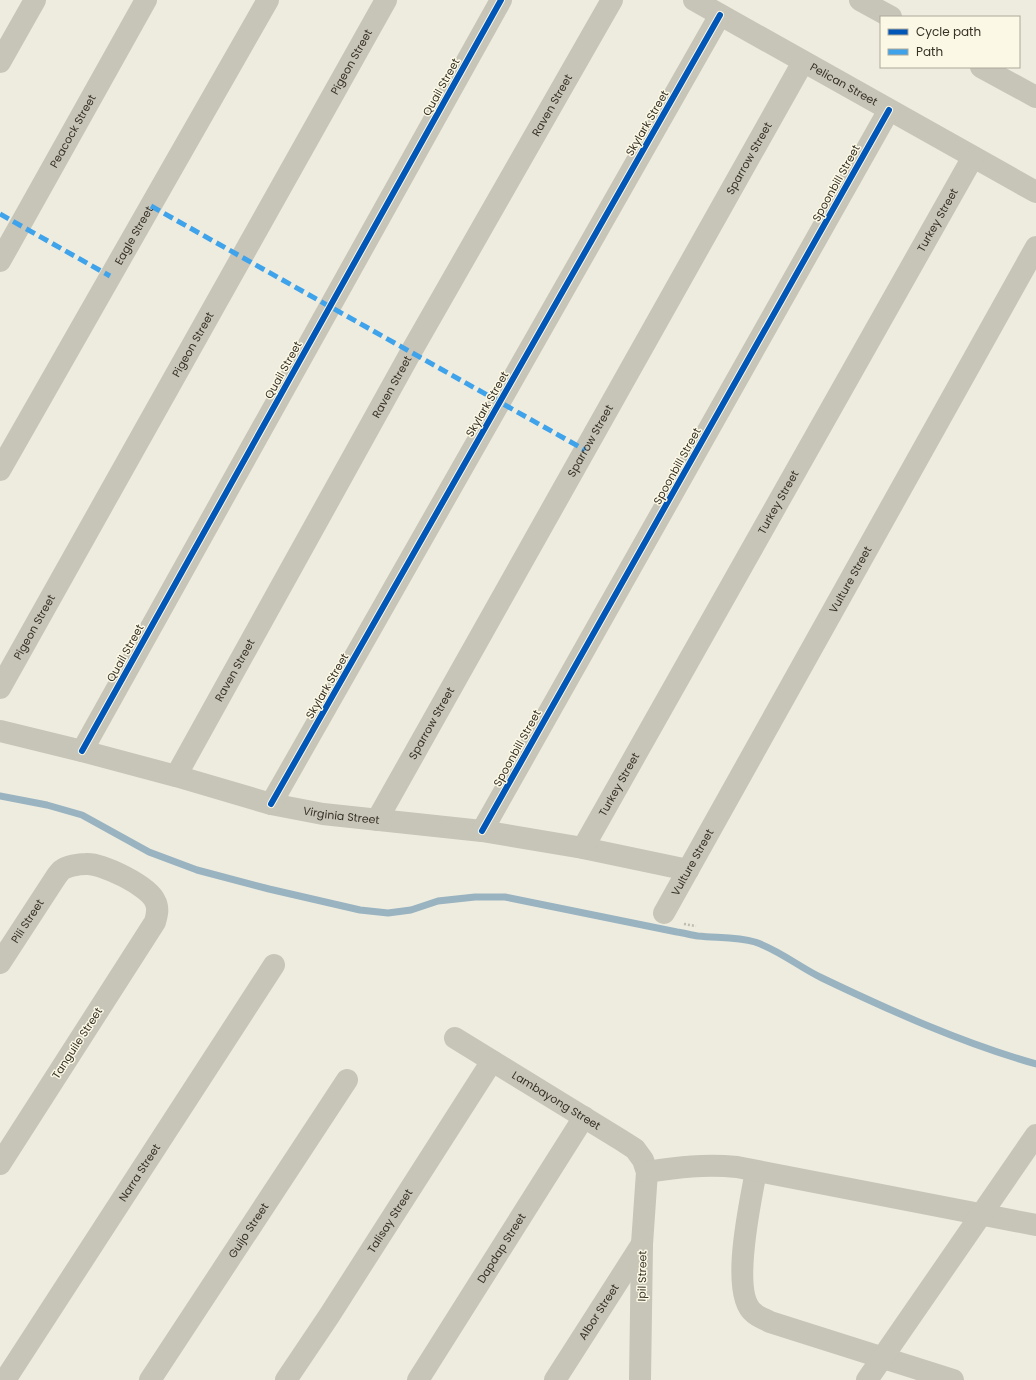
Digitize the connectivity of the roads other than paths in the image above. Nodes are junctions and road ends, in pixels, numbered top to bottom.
1 (35, 0) edge
2 (146, 0) edge
3 (268, 0) edge
4 (386, 0) edge
5 (501, 0) edge
6 (612, 0) edge
7 (694, 0) edge
8 (860, 0) edge
9 (720, 14) junction
10 (889, 16) edge
11 (0, 62) edge
12 (804, 62) junction
13 (983, 68) edge
14 (1036, 97) edge
15 (889, 110) junction
16 (973, 157) junction
17 (1036, 192) edge
18 (1036, 247) edge
19 (0, 261) edge
20 (0, 470) edge
21 (0, 688) edge
22 (0, 731) edge
23 (82, 750) junction
24 (176, 776) junction
25 (271, 804) junction
26 (377, 820) junction
27 (482, 831) junction
28 (583, 848) junction
29 (688, 870) junction
30 (664, 912) dead end
31 (155, 922) joint
32 (0, 962) edge
33 (274, 965) dead end
34 (455, 1038) dead end
35 (492, 1061) junction
36 (347, 1080) dead end
37 (584, 1117) junction
38 (1036, 1135) edge
39 (0, 1164) edge
40 (756, 1171) junction
41 (646, 1172) junction
42 (981, 1214) junction
43 (1036, 1225) edge
44 (642, 1244) junction
45 (882, 1357) junction
46 (5, 1380) edge
47 (150, 1380) edge
48 (286, 1380) edge
49 (418, 1380) edge
50 (555, 1380) edge
51 (640, 1380) edge
52 (867, 1380) edge
53 (953, 1380) edge

1 - 11 street
2 - 19 street, Peacock Street
3 - 20 street, Eagle Street
4 - 21 street, Pigeon Street
5 - 23 street, Quail Street
6 - 24 street, Raven Street
7 - 9 street, Pelican Street
8 - 10 street
9 - 12 street, Pelican Street
9 - 25 street, Skylark Street
12 - 15 street, Pelican Street
12 - 26 street, Sparrow Street
13 - 14 street
15 - 16 street, Pelican Street
15 - 27 street, Spoonbill Street
16 - 17 street, Pelican Street
16 - 28 street, Turkey Street
18 - 29 street, Vulture Street
22 - 23 street, Virginia Street
23 - 24 street, Virginia Street
24 - 25 street, Virginia Street
25 - 26 street, Virginia Street
26 - 27 street, Virginia Street
27 - 28 street, Virginia Street
28 - 29 street, Virginia Street
29 - 30 street, Vulture Street
31 - 32 street, Pili Street
31 - 39 street, Tanguile Street
33 - 46 street, Narra Street
34 - 35 street, Lambayong Street
35 - 37 street, Lambayong Street
35 - 48 street, Talisay Street
36 - 47 street, Guijo Street
37 - 41 street, Lambayong Street
37 - 49 street, Dapdap Street
38 - 42 street
40 - 41 street
40 - 42 street
40 - 45 street
41 - 44 street, Ipil Street
42 - 43 street
42 - 45 street
44 - 50 street, Albor Street
44 - 51 street, Ipil Street
45 - 52 street
45 - 53 street

